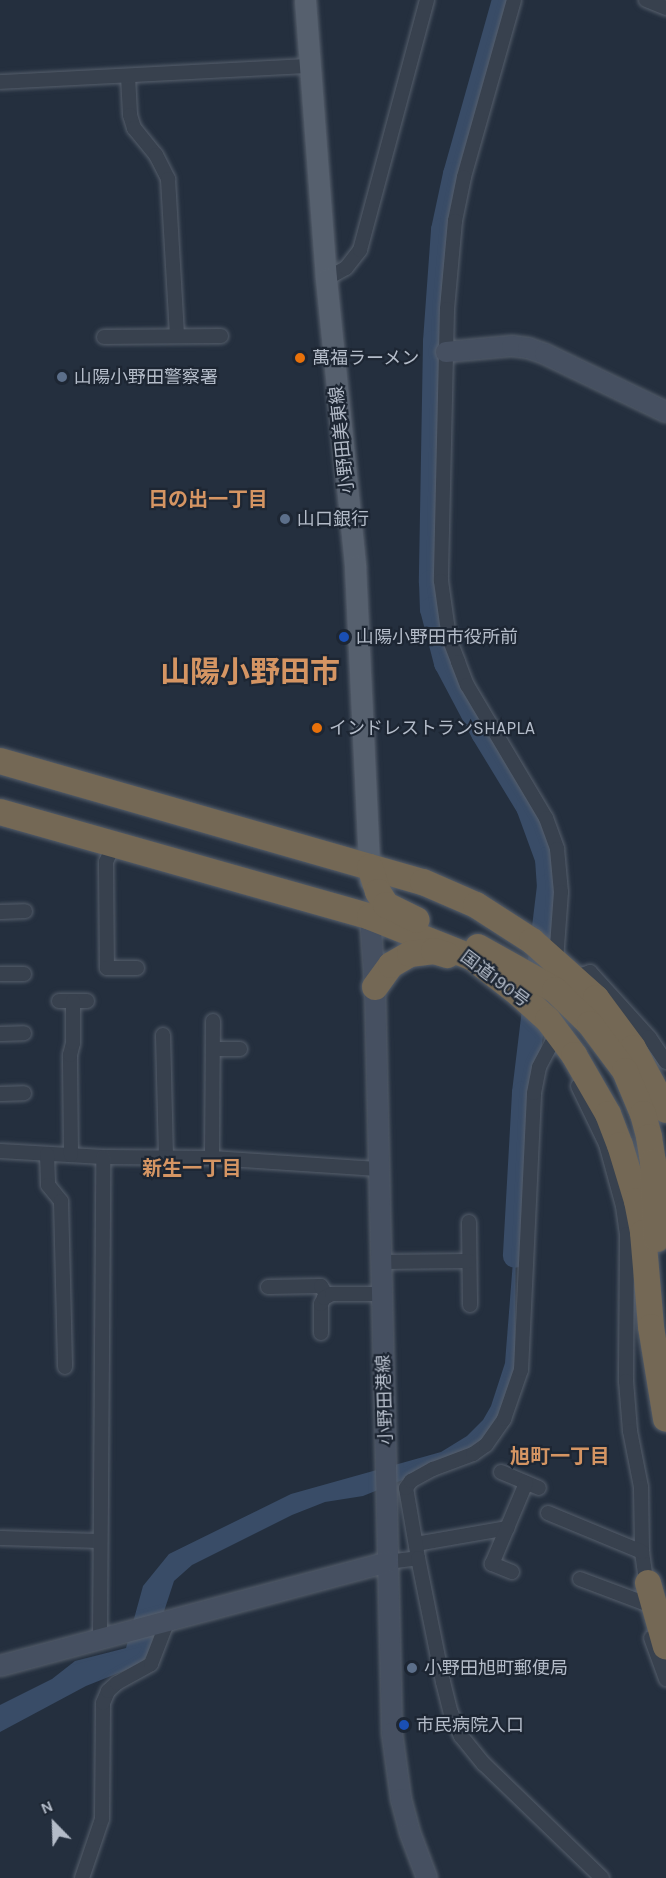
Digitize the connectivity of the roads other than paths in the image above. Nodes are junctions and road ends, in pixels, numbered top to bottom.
1 (305, 0) edge
2 (427, 0) edge
3 (514, 0) edge
4 (646, 0) edge
5 (666, 9) edge
6 (310, 66) junction
7 (128, 76) junction
8 (0, 82) edge
9 (326, 279) junction
10 (177, 336) junction
11 (221, 336) dead end
12 (104, 337) dead end
13 (446, 352) junction
14 (666, 412) edge
15 (0, 762) edge
16 (0, 812) edge
17 (114, 844) junction
18 (370, 867) junction
19 (25, 911) dead end
20 (0, 912) edge
21 (370, 917) junction
22 (137, 968) dead end
23 (560, 971) junction
24 (0, 974) edge
25 (24, 974) dead end
26 (375, 987) junction
27 (524, 989) junction
28 (59, 1001) dead end
29 (213, 1021) dead end
30 (552, 1032) junction
31 (24, 1033) dead end
32 (0, 1034) edge
33 (163, 1035) dead end
34 (213, 1049) junction
35 (240, 1049) dead end
36 (666, 1062) edge
37 (24, 1093) dead end
38 (0, 1094) edge
39 (666, 1110) edge
40 (0, 1151) edge
41 (47, 1154) junction
42 (71, 1155) junction
43 (103, 1157) junction
44 (212, 1158) junction
45 (166, 1159) junction
46 (378, 1169) junction
47 (469, 1222) dead end
48 (470, 1261) junction
49 (380, 1262) junction
50 (268, 1287) dead end
51 (381, 1293) junction
52 (327, 1296) junction
53 (470, 1305) dead end
54 (321, 1333) dead end
55 (65, 1367) dead end
56 (666, 1401) edge
57 (666, 1419) edge
58 (501, 1472) dead end
59 (548, 1513) dead end
60 (508, 1528) junction
61 (0, 1538) edge
62 (100, 1541) junction
63 (417, 1551) junction
64 (642, 1552) junction
65 (387, 1562) junction
66 (512, 1572) dead end
67 (580, 1579) dead end
68 (646, 1593) junction
69 (164, 1621) junction
70 (100, 1637) junction
71 (666, 1647) edge
72 (0, 1666) edge
73 (666, 1679) edge
74 (82, 1878) edge
75 (427, 1878) edge
76 (602, 1878) edge

1 - 6 main road, 小野田美東線
2 - 9 street
3 - 13 street
4 - 5 street
6 - 7 street
6 - 9 main road, 小野田美東線
7 - 8 street
7 - 10 street
9 - 18 main road, 小野田美東線
10 - 11 street
10 - 12 street
13 - 14 main road
13 - 23 street
15 - 18 highway
16 - 17 highway, 国道190号
17 - 21 highway, 国道190号
17 - 22 street
18 - 21 main road, 小野田美東線
18 - 23 highway
18 - 27 highway
19 - 20 street
21 - 26 main road, 小野田港線
21 - 27 highway, 国道190号
23 - 27 highway
23 - 36 street
23 - 39 highway
23 - 56 highway
24 - 25 street
26 - 27 highway
26 - 46 main road, 小野田港線
27 - 30 highway, 国道190号
28 - 42 street
29 - 34 street
30 - 57 highway, 国道190号
30 - 63 street
30 - 64 street
31 - 32 street
33 - 45 street
34 - 35 street
34 - 44 street
37 - 38 street
40 - 41 street
41 - 42 street
41 - 55 street
42 - 43 street
43 - 45 street
43 - 62 street
44 - 45 street
44 - 46 street
46 - 49 main road, 小野田港線
47 - 48 street
48 - 49 street
48 - 53 street
49 - 51 main road, 小野田港線
50 - 52 street
51 - 52 street
51 - 65 main road, 小野田港線
52 - 54 street
58 - 60 street
59 - 64 street
60 - 63 street
60 - 66 street
61 - 62 street
62 - 70 street
63 - 65 street
63 - 76 street
64 - 68 street
65 - 69 main road
65 - 75 main road, 小野田港線
67 - 68 street
68 - 71 highway
68 - 73 street
69 - 70 main road
69 - 74 street
70 - 72 main road

